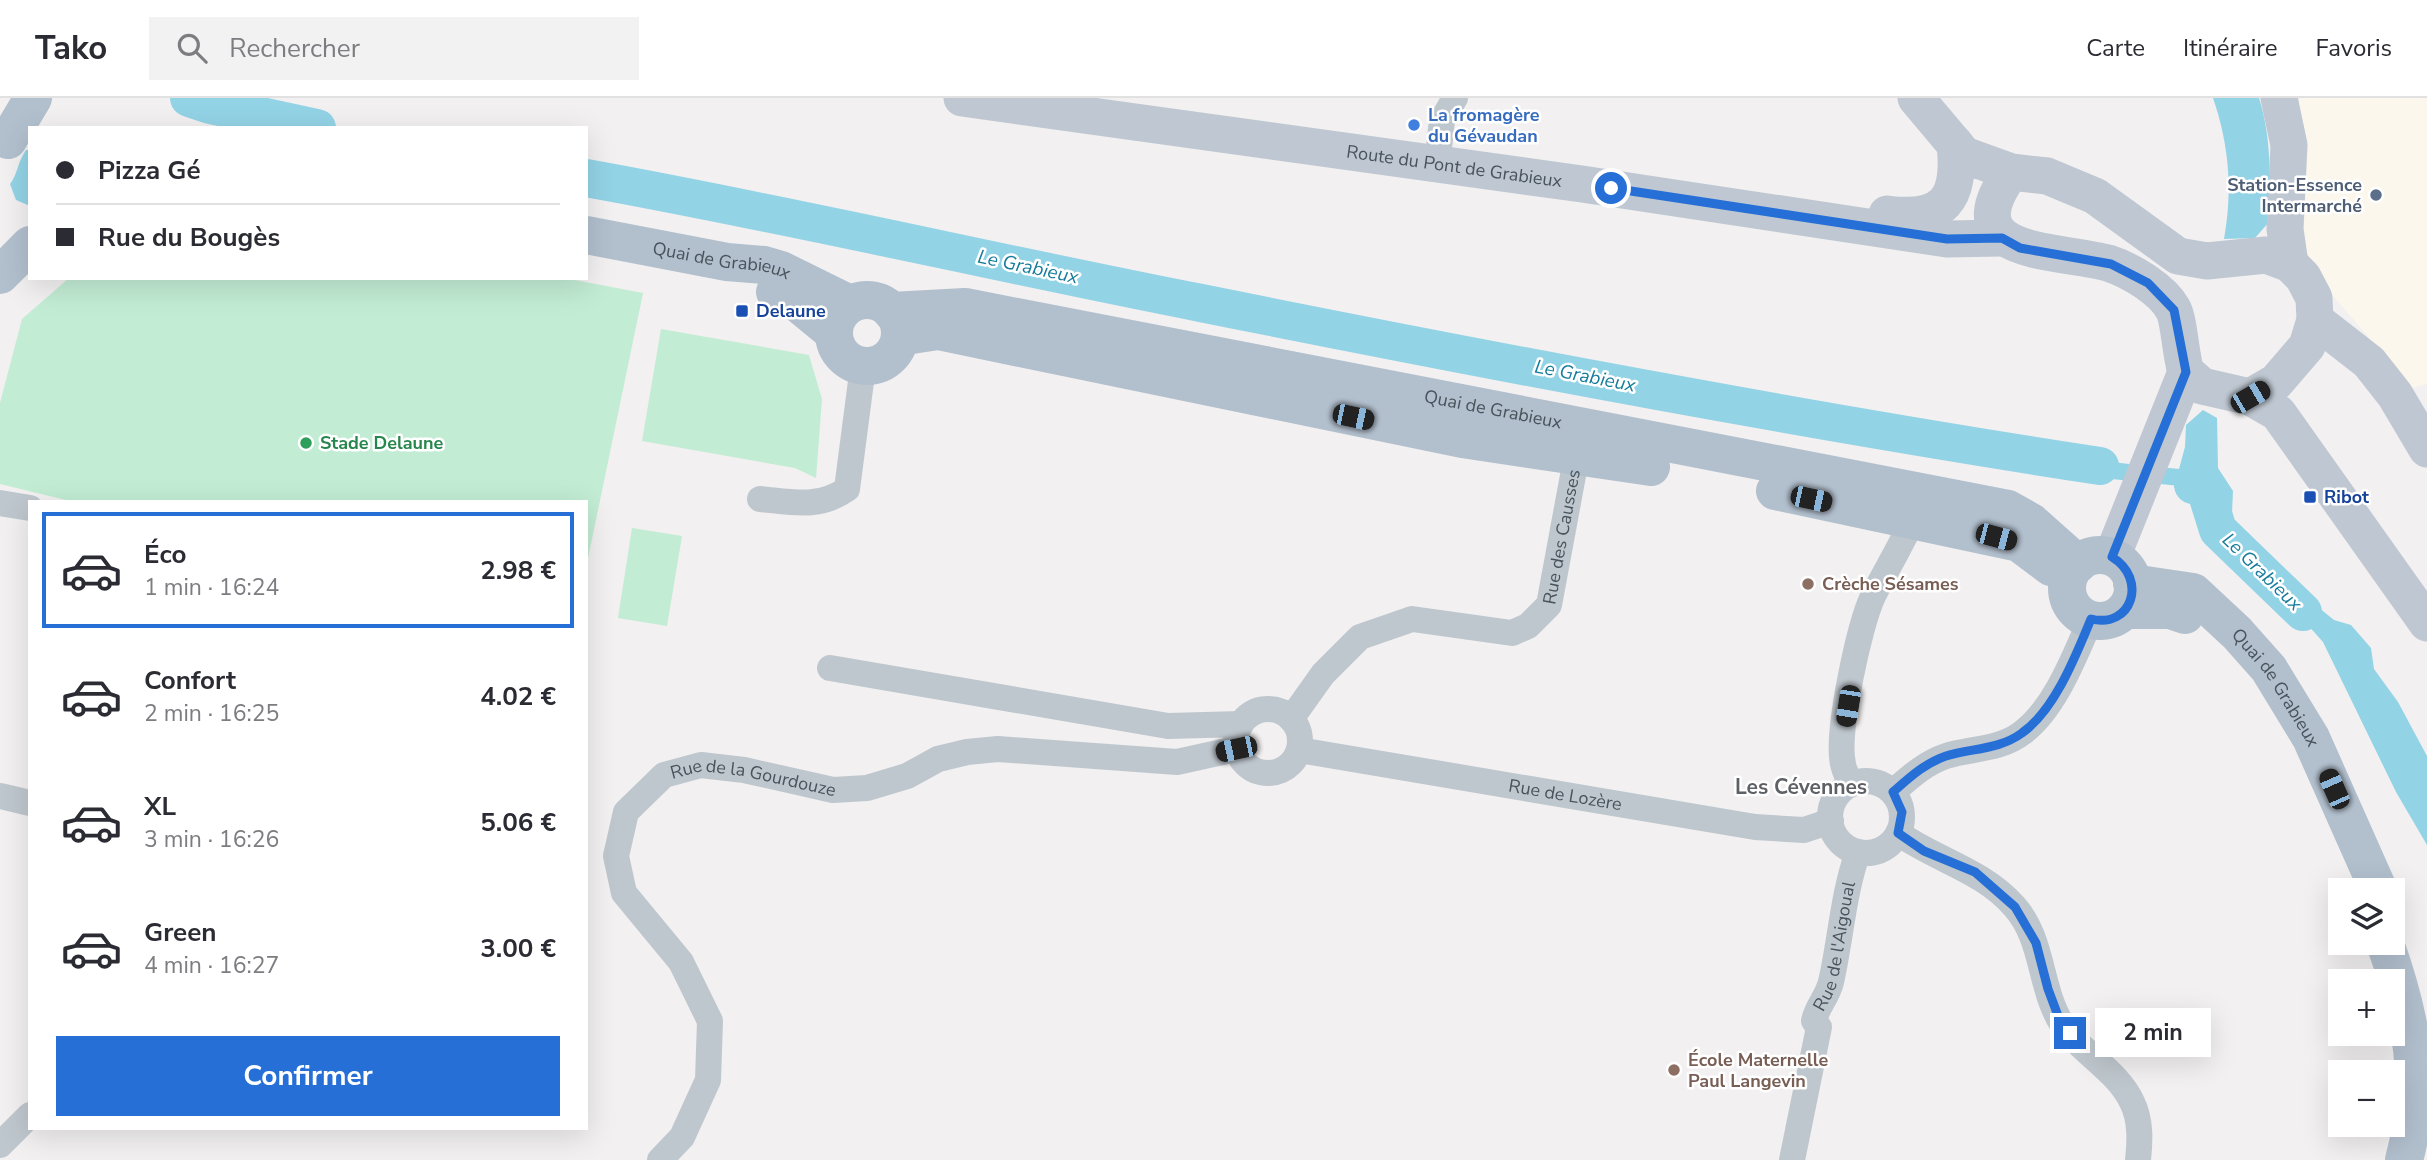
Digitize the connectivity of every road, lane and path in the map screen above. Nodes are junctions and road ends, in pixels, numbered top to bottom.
1 (35, 98) edge
2 (962, 98) edge
3 (1455, 98) edge
4 (1916, 98) edge
5 (2279, 98) edge
6 (1088, 107) edge
7 (48, 126) edge
8 (13, 140) edge
9 (1960, 149) junction
10 (1437, 166) junction
11 (2000, 205) junction
12 (1772, 212) junction
13 (588, 235) edge
14 (28, 247) edge
15 (2280, 249) junction
16 (588, 262) edge
17 (0, 275) edge
18 (842, 319) junction
19 (896, 324) junction
20 (2311, 333) junction
21 (863, 366) junction
22 (2194, 379) junction
23 (2268, 397) junction
24 (2427, 449) edge
25 (1577, 454) junction
26 (760, 499) dead end
27 (0, 503) edge
28 (28, 509) edge
29 (1913, 519) junction
30 (2103, 580) junction
31 (2427, 623) edge
32 (830, 668) dead end
33 (1291, 719) junction
34 (1238, 736) junction
35 (1298, 750) junction
36 (1851, 784) junction
37 (1893, 792) junction
38 (0, 796) edge
39 (28, 803) edge
40 (1831, 821) junction
41 (1898, 833) junction
42 (1858, 852) junction
43 (2355, 878) edge
44 (2373, 878) edge
45 (2405, 949) edge
46 (2389, 955) edge
47 (2427, 1005) edge
48 (28, 1117) edge
49 (0, 1145) edge
50 (2427, 1155) edge
51 (660, 1160) edge
52 (1792, 1160) edge
53 (2138, 1160) edge
54 (2404, 1160) edge
55 (2425, 1160) edge

1 - 7 main road
1 - 8 main road
2 - 6 main road, Route du Pont de Grabieux
3 - 10 street
4 - 9 main road
5 - 15 main road
6 - 10 main road, Route du Pont de Grabieux
9 - 11 main road
9 - 12 main road
10 - 12 main road, Route du Pont de Grabieux
11 - 12 main road, Route du Pont de Grabieux
11 - 15 main road, Route du Pont de Grabieux
11 - 22 main road
13 - 18 main road, Quai de Grabieux
14 - 17 main road
15 - 20 main road
16 - 18 main road, Quai de Grabieux
18 - 19 main road, Quai de Grabieux
18 - 21 main road, Quai de Grabieux
19 - 21 main road
19 - 25 main road, Quai de Grabieux
19 - 30 main road, Quai de Grabieux
20 - 23 main road
20 - 24 main road
21 - 26 street
22 - 23 main road
22 - 30 main road
23 - 31 main road
25 - 29 main road, Quai de Grabieux
25 - 33 street, Rue des Causses
27 - 28 street
29 - 30 main road, Quai de Grabieux
29 - 36 street
30 - 37 street
30 - 43 main road, Quai de Grabieux
30 - 44 main road, Quai de Grabieux
32 - 34 street
33 - 34 street
33 - 35 street
34 - 35 street
34 - 51 street, Rue de la Gourdouze
35 - 40 street, Rue de Lozère
36 - 37 street
36 - 40 street
37 - 41 street
38 - 39 street
40 - 42 street
41 - 42 street
41 - 53 street
42 - 52 street, Rue de l'Aigoual
45 - 47 main road
46 - 54 main road
48 - 49 street
50 - 55 main road

